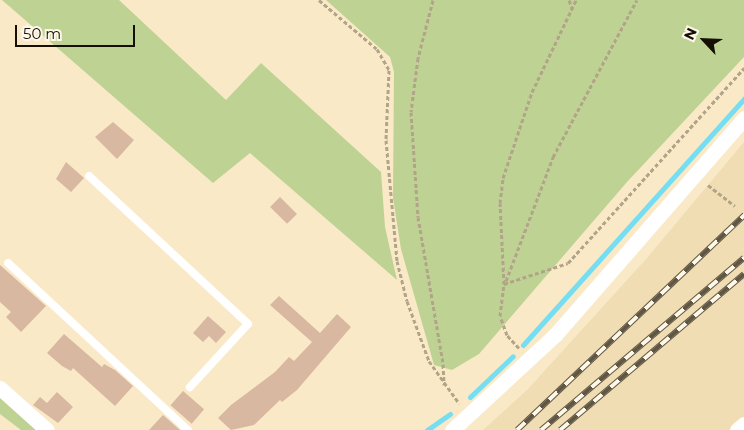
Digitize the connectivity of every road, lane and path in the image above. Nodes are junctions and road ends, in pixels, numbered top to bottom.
1 (319, 0) edge
2 (433, 0) edge
3 (569, 0) edge
4 (578, 0) edge
5 (638, 0) edge
6 (572, 9) junction
7 (744, 68) edge
8 (744, 118) edge
9 (88, 176) dead end
10 (708, 185) dead end
11 (735, 206) dead end
12 (8, 264) dead end
13 (504, 284) junction
14 (531, 358) junction
15 (444, 385) junction
16 (190, 387) dead end
17 (0, 388) edge
18 (470, 416) junction
19 (744, 424) edge
20 (47, 430) edge
21 (188, 430) edge
22 (452, 430) edge
23 (737, 430) edge

1 - 15 path
2 - 15 path
3 - 6 path
4 - 6 path
5 - 13 path
6 - 13 path
7 - 13 path
8 - 14 street
9 - 16 lane
10 - 11 path
12 - 21 lane
13 - 14 path
14 - 18 street
15 - 18 path
17 - 20 street
18 - 22 street
19 - 23 street

